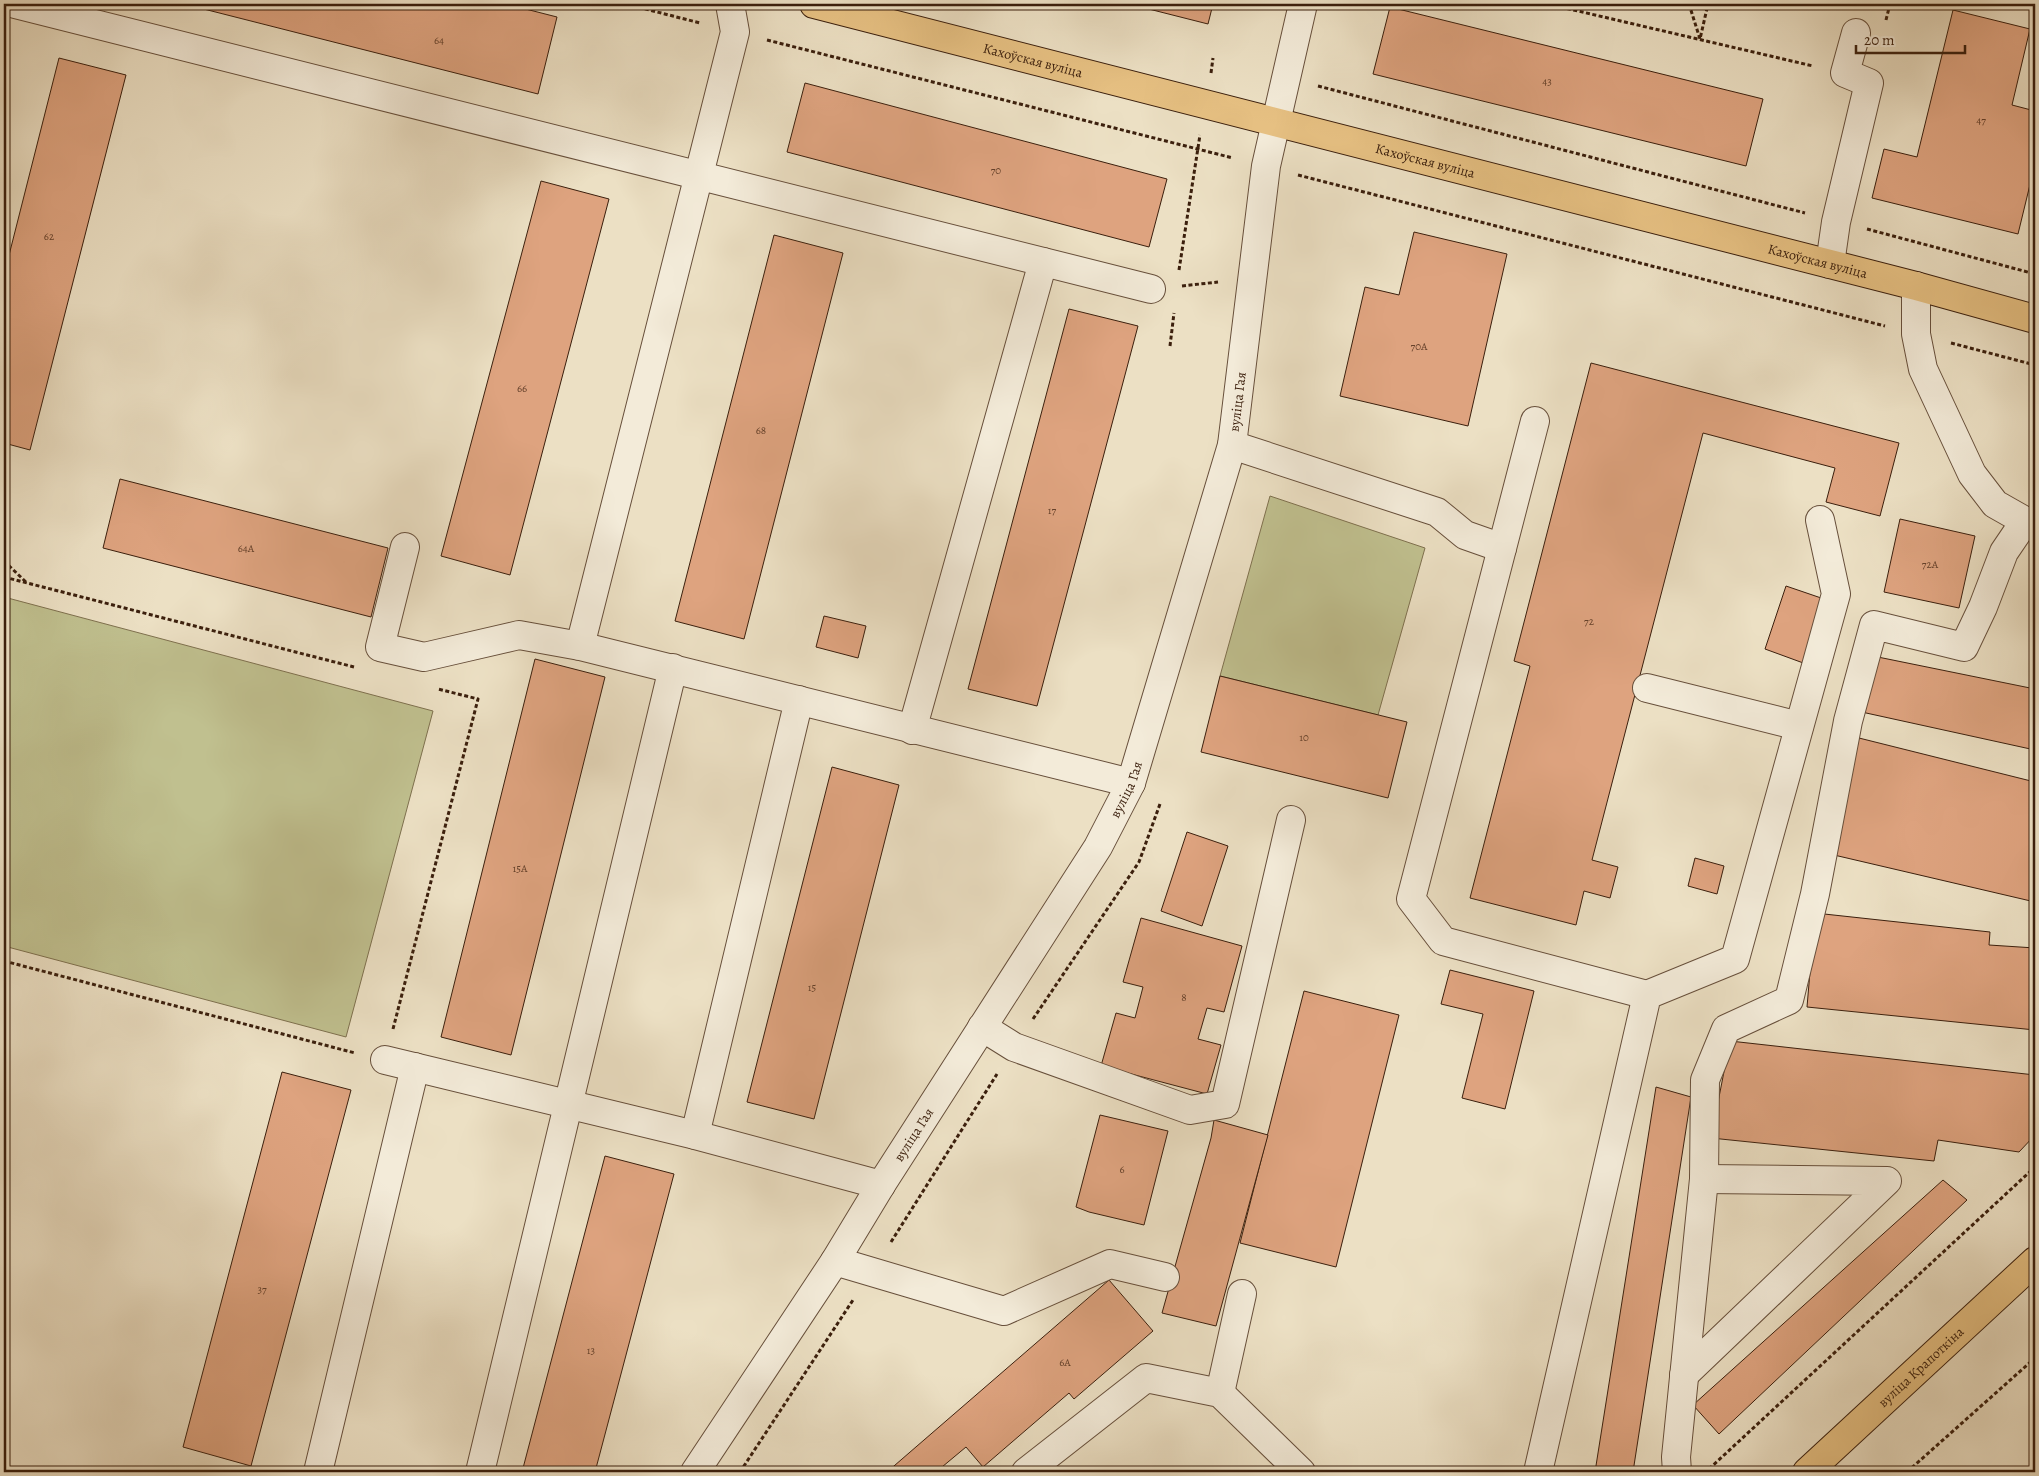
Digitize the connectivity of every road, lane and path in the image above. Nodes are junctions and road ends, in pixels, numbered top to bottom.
1 (15, 4) edge
2 (626, 4) edge
3 (730, 4) edge
4 (814, 4) edge
5 (1302, 4) edge
6 (1548, 4) edge
7 (1689, 4) edge
8 (1708, 4) edge
9 (735, 32) junction
10 (1856, 33) dead end
11 (1700, 39) junction
12 (1213, 58) dead end
13 (1844, 74) junction
14 (1287, 77) junction
15 (1207, 105) junction
16 (1276, 122) junction
17 (1197, 149) junction
18 (1266, 166) junction
19 (699, 177) junction
20 (1836, 222) junction
21 (1043, 262) junction
22 (1830, 264) junction
23 (2035, 274) edge
24 (1220, 282) dead end
25 (1916, 286) junction
26 (1164, 288) junction
27 (2035, 320) edge
28 (1916, 334) junction
29 (1170, 346) dead end
30 (2035, 365) edge
31 (1535, 421) dead end
32 (1232, 445) junction
33 (1820, 520) dead end
34 (2030, 523) edge
35 (405, 547) dead end
36 (1502, 548) junction
37 (4, 561) edge
38 (4, 577) edge
39 (28, 584) junction
40 (580, 646) junction
41 (673, 668) junction
42 (363, 670) dead end
43 (430, 687) dead end
44 (1647, 688) dead end
45 (800, 700) junction
46 (1799, 726) junction
47 (912, 730) junction
48 (1131, 783) junction
49 (1291, 820) dead end
50 (4, 961) edge
51 (1647, 995) junction
52 (982, 1028) junction
53 (385, 1060) junction
54 (415, 1067) junction
55 (568, 1104) junction
56 (695, 1135) junction
57 (2035, 1167) edge
58 (1704, 1178) junction
59 (881, 1185) junction
60 (835, 1261) junction
61 (2035, 1261) edge
62 (1165, 1276) dead end
63 (1242, 1294) dead end
64 (2035, 1358) edge
65 (1684, 1375) junction
66 (1220, 1393) junction
67 (318, 1472) edge
68 (480, 1472) edge
69 (695, 1472) edge
70 (1026, 1472) edge
71 (1301, 1472) edge
72 (1538, 1472) edge
73 (1677, 1472) edge
74 (1705, 1472) edge
75 (1807, 1472) edge
76 (1907, 1472) edge

1 - 19 street
2 - 9 path
3 - 9 street
4 - 15 main road, Кахоўская вуліца
5 - 14 street, вуліца Гая
6 - 11 path
7 - 11 path
8 - 11 path
9 - 17 path
9 - 19 street
10 - 13 street
11 - 13 path
12 - 15 path
13 - 20 street
14 - 16 street, вуліца Гая
14 - 20 path
15 - 16 main road, Кахоўская вуліца
15 - 17 path
16 - 18 street, вуліца Гая
16 - 22 main road, Кахоўская вуліца
17 - 18 path
17 - 26 path
18 - 28 path
18 - 32 street, вуліца Гая
19 - 21 street
19 - 40 street
20 - 22 street
20 - 23 path
21 - 26 street
21 - 47 street
22 - 25 main road, Кахоўская вуліца
24 - 26 path
25 - 27 main road, Кахоўская вуліца
25 - 28 street
26 - 29 path
28 - 30 path
28 - 34 street
31 - 36 street
32 - 36 street
32 - 48 street, вуліца Гая
33 - 46 street
34 - 58 street
35 - 40 street
36 - 51 street
37 - 39 path
38 - 39 path
39 - 42 path
40 - 41 street
41 - 45 street
41 - 55 street
43 - 53 path
44 - 46 street
45 - 47 street
45 - 56 street
46 - 51 street
47 - 48 street
48 - 52 street, вуліца Гая
49 - 52 street
50 - 53 path
51 - 72 street
52 - 59 street, вуліца Гая
53 - 54 street
54 - 55 street
54 - 67 street
55 - 56 street
55 - 68 street
56 - 59 street
57 - 74 path
58 - 65 street
58 - 65 street
59 - 60 street, вуліца Гая
60 - 62 street
60 - 69 street, вуліца Гая
61 - 75 main road, вуліца Крапоткіна
63 - 66 street
64 - 76 path
65 - 73 street
66 - 70 street
66 - 71 street

